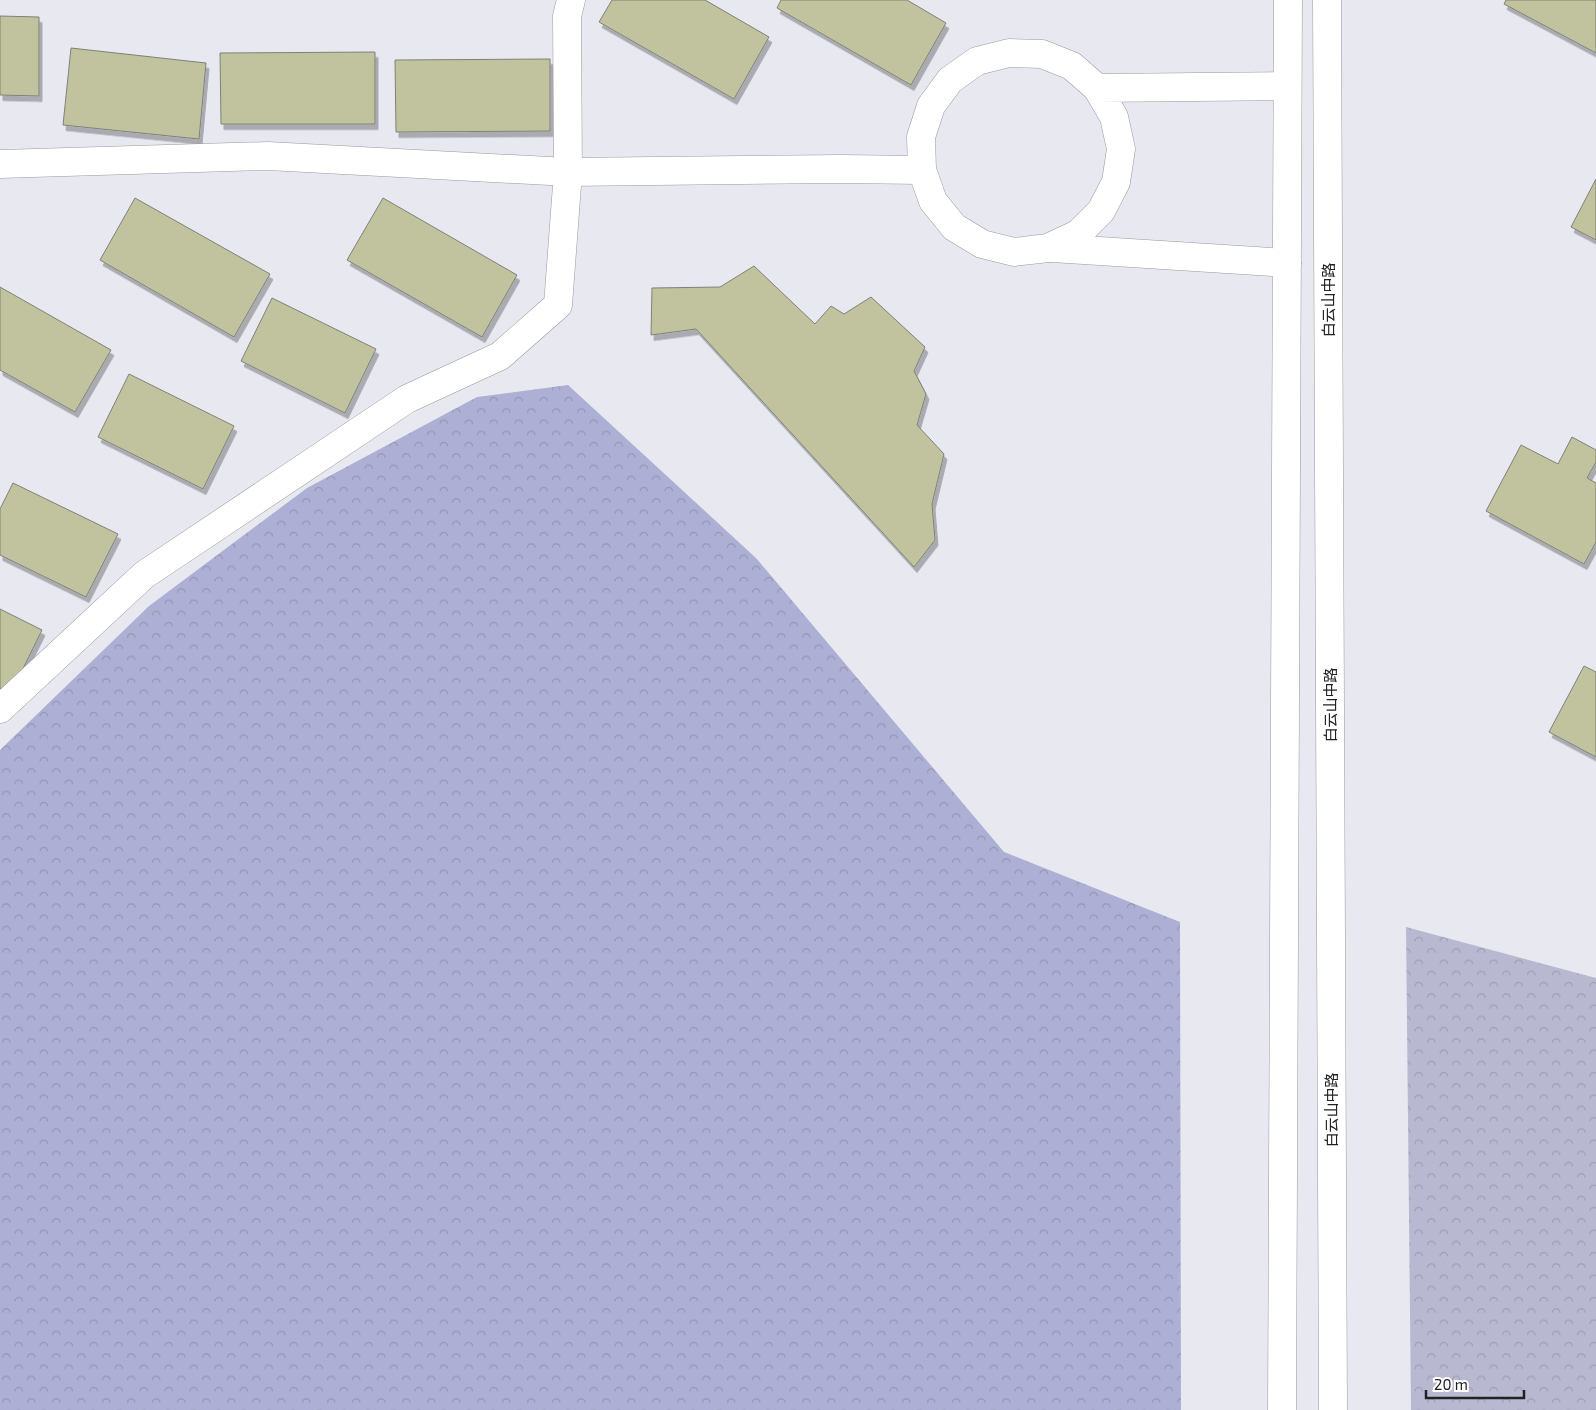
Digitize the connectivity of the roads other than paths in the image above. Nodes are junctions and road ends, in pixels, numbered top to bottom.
1 (571, 0) edge
2 (1288, 0) edge
3 (1327, 0) edge
4 (1287, 86) junction
5 (1097, 88) junction
6 (0, 164) edge
7 (922, 170) junction
8 (568, 172) junction
9 (1048, 248) junction
10 (1287, 263) junction
11 (0, 709) edge
12 (1282, 1410) edge
13 (1334, 1410) edge

1 - 8 street
2 - 4 street
3 - 13 street, 白云山中路
4 - 5 street
4 - 10 street
5 - 7 street
5 - 9 street
6 - 8 street
7 - 8 street
7 - 9 street
8 - 11 street
9 - 10 street
10 - 12 street

